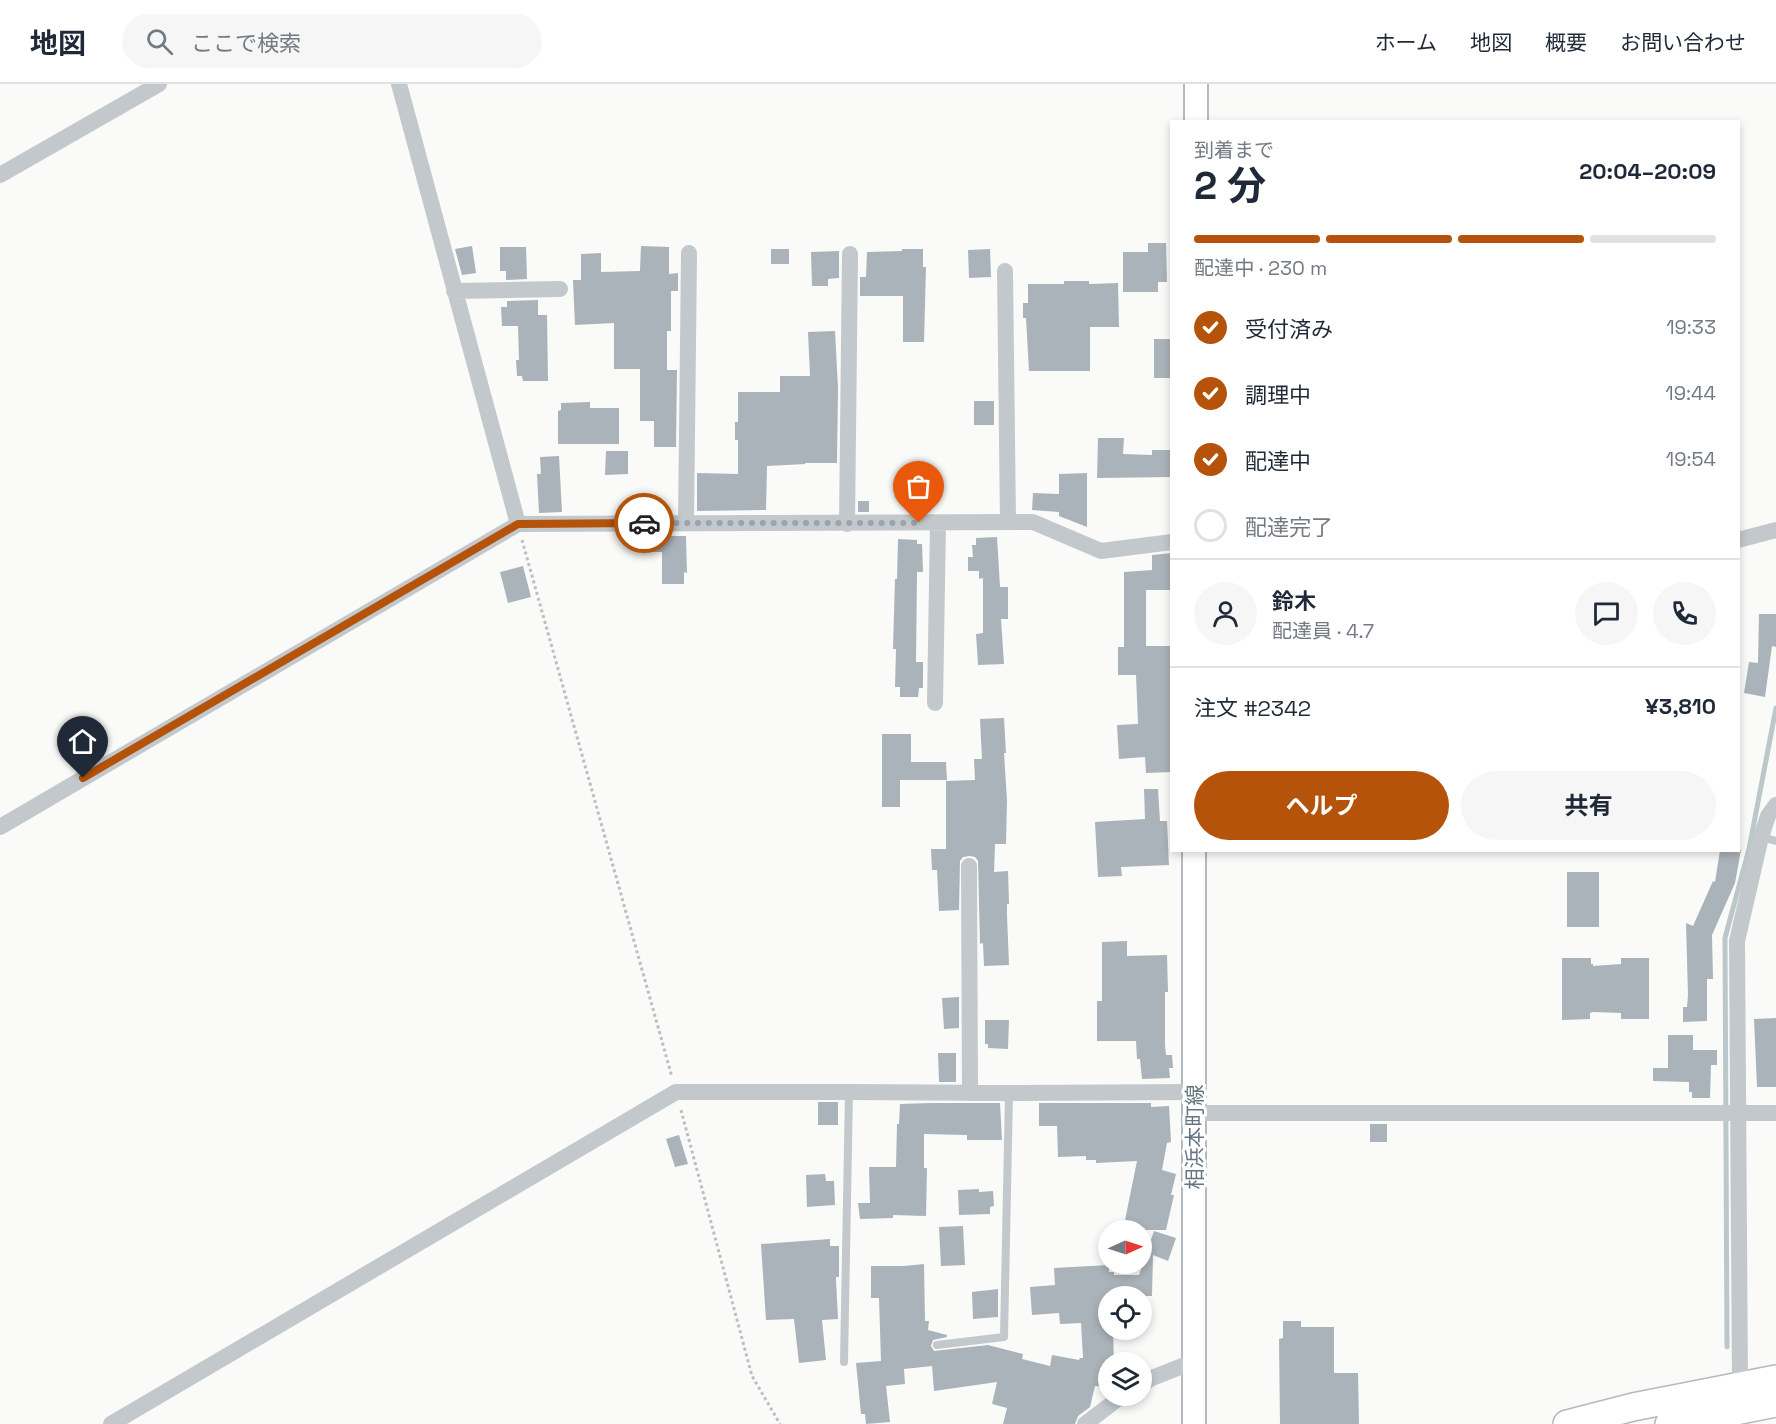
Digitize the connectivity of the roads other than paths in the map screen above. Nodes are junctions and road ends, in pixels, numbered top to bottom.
1 (159, 84) edge
2 (399, 84) edge
3 (1196, 84) edge
4 (1196, 120) edge
5 (0, 176) edge
6 (689, 253) dead end
7 (850, 254) dead end
8 (1005, 271) dead end
9 (560, 289) dead end
10 (454, 291) junction
11 (1008, 522) junction
12 (686, 523) junction
13 (938, 523) junction
14 (518, 524) junction
15 (847, 524) junction
16 (1776, 530) edge
17 (1740, 539) edge
18 (1170, 542) edge
19 (935, 703) dead end
20 (1776, 805) edge
21 (0, 827) edge
22 (1768, 839) edge
23 (1194, 852) edge
24 (969, 866) dead end
25 (849, 1092) junction
26 (970, 1093) junction
27 (1009, 1094) junction
28 (1194, 1103) junction
29 (1737, 1113) junction
30 (1776, 1113) edge
31 (937, 1345) dead end
32 (1195, 1361) junction
33 (844, 1362) dead end
34 (1152, 1378) edge
35 (1776, 1379) edge
36 (1740, 1386) junction
37 (1776, 1402) edge
38 (1107, 1406) edge
39 (111, 1424) edge
40 (1085, 1424) edge
41 (1194, 1424) edge
42 (1567, 1424) edge
43 (1669, 1424) edge

1 - 5 street
2 - 10 street
3 - 4 main road
6 - 12 street
7 - 15 street
8 - 11 street
9 - 10 street
10 - 14 street
11 - 13 street
11 - 18 street
12 - 14 street
12 - 15 street
13 - 15 street
13 - 19 street
14 - 21 street
16 - 17 street
20 - 22 street
22 - 29 street
23 - 28 main road, 相浜本町線
24 - 26 street
25 - 26 street
25 - 33 lane
25 - 39 street
26 - 27 street
27 - 28 street
27 - 31 lane
28 - 29 street
28 - 32 main road, 相浜本町線
29 - 30 street
29 - 36 street
32 - 34 street
32 - 41 main road, 相浜本町線
35 - 36 highway
36 - 42 highway
37 - 43 highway
38 - 40 street

